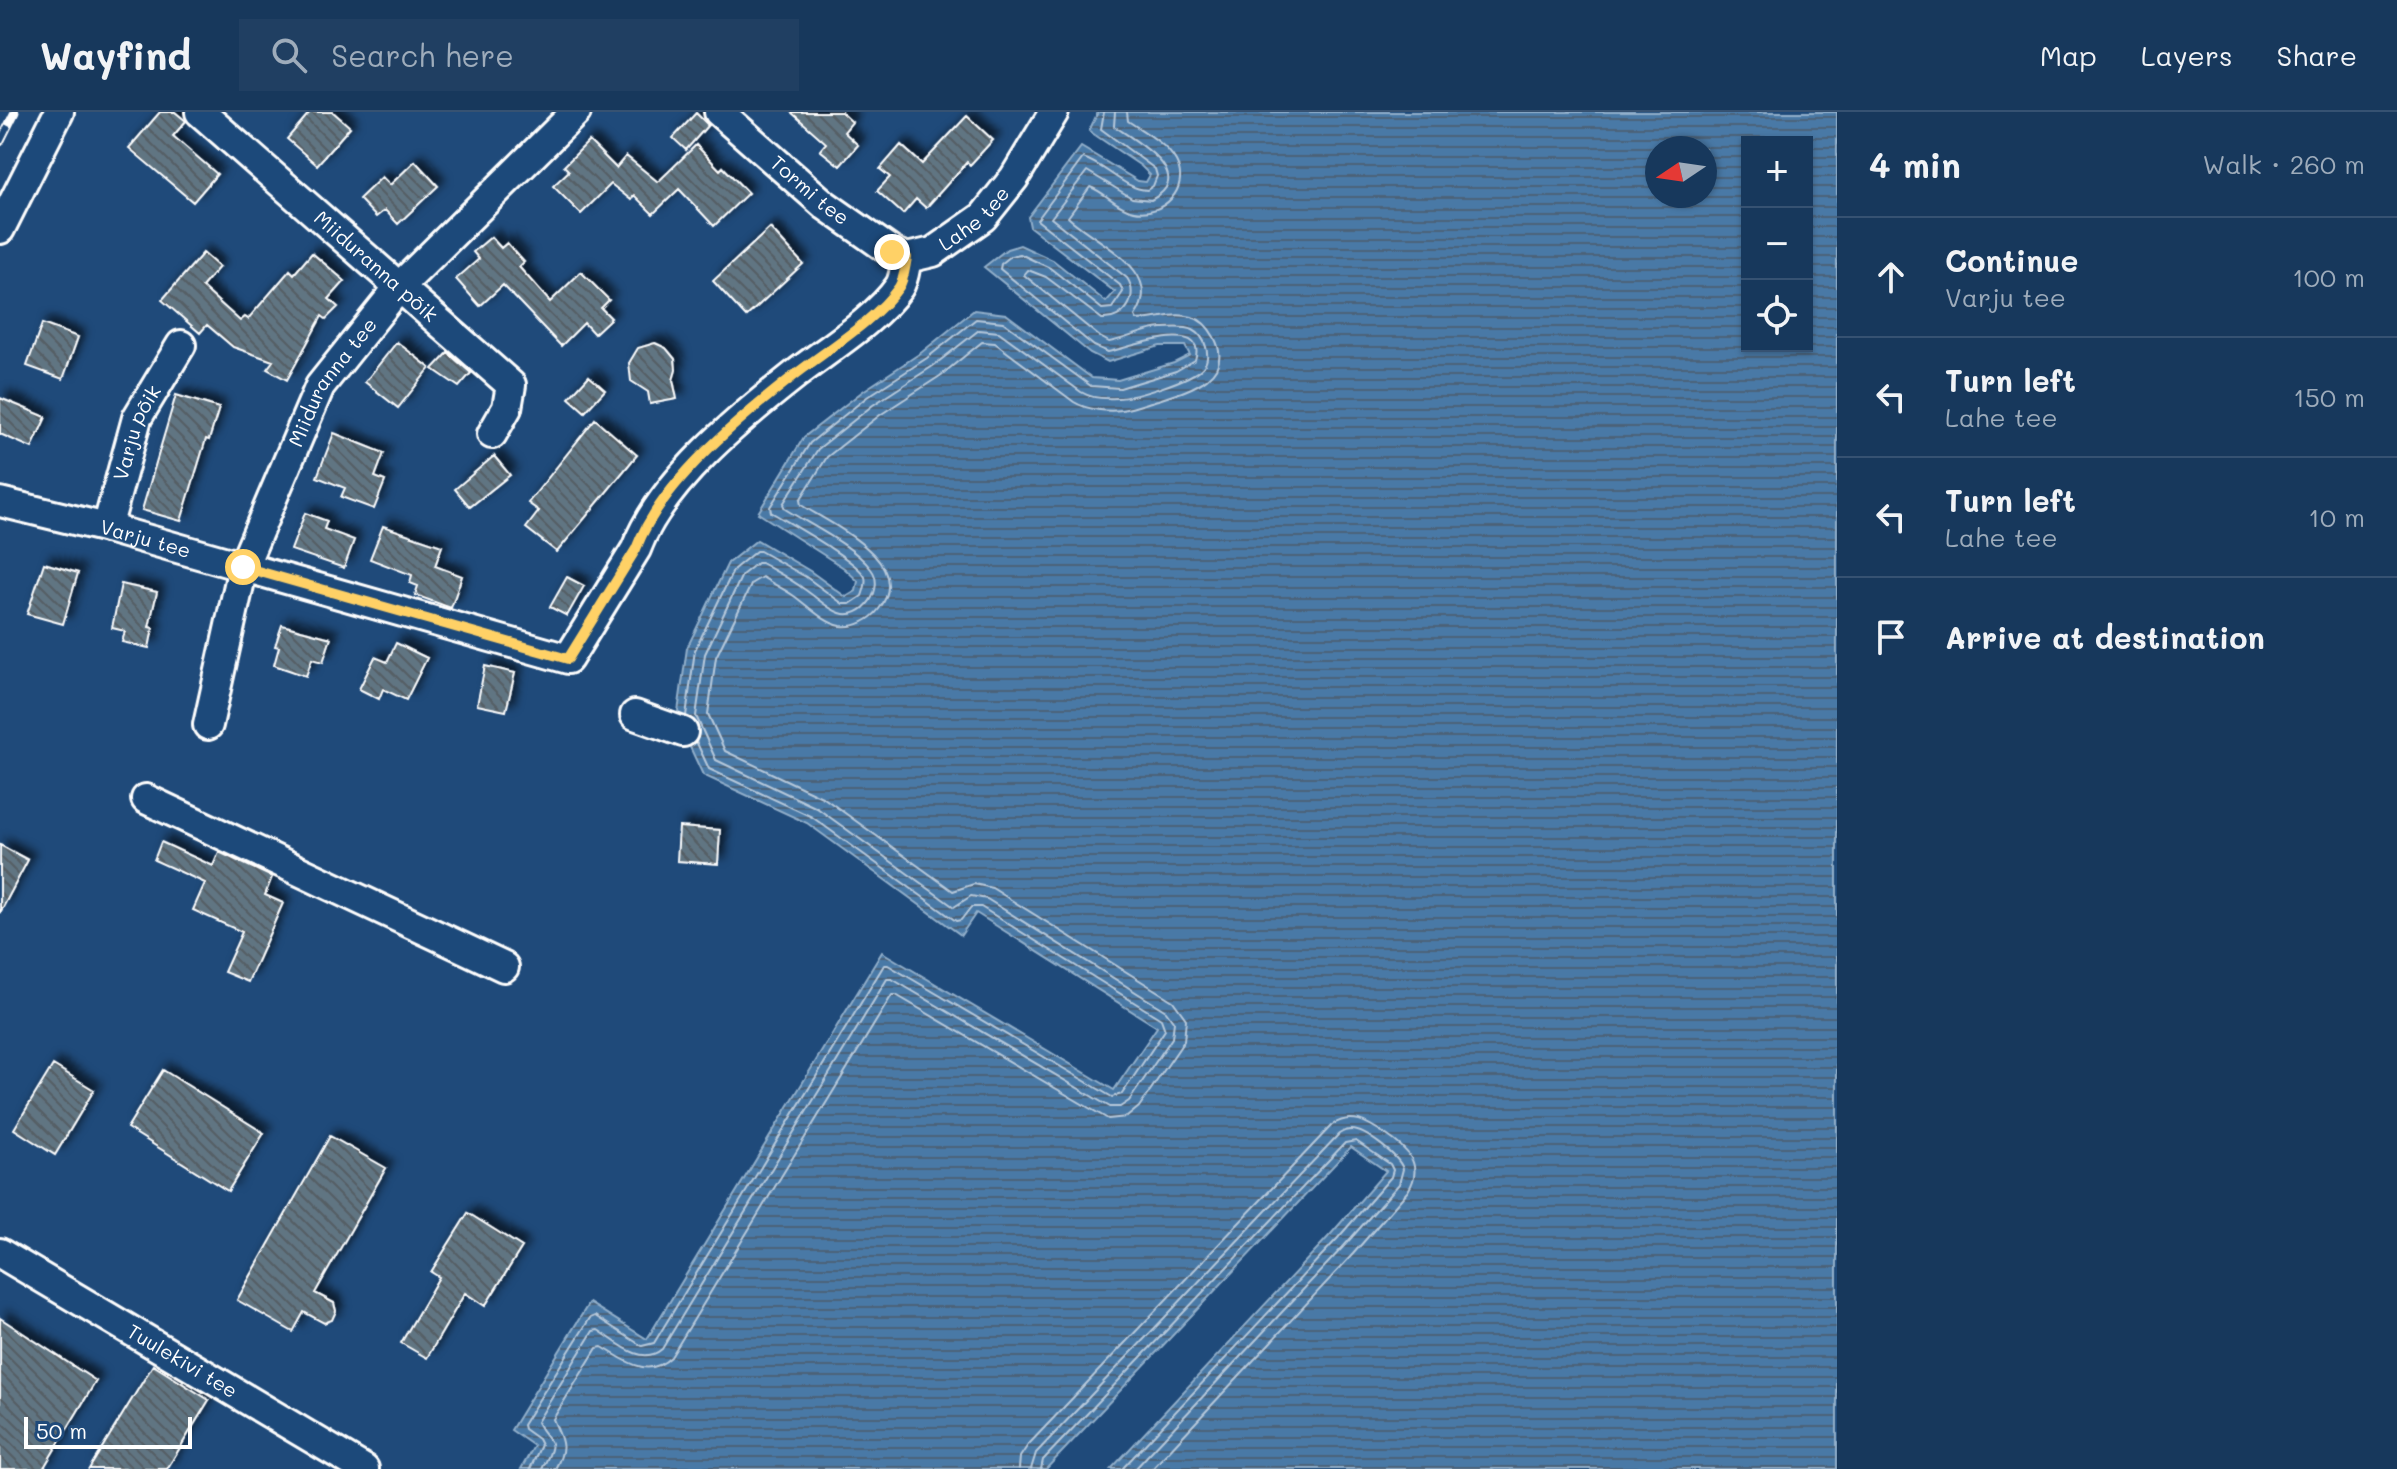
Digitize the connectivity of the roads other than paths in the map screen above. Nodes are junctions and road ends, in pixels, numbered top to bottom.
1 (59, 112) edge
2 (200, 112) edge
3 (576, 112) edge
4 (719, 112) edge
5 (1054, 112) edge
6 (0, 229) edge
7 (907, 258) junction
8 (400, 286) junction
9 (181, 345) dead end
10 (492, 434) dead end
11 (0, 502) edge
12 (107, 528) junction
13 (243, 567) junction
14 (635, 715) dead end
15 (208, 725) dead end
16 (683, 732) dead end
17 (146, 799) dead end
18 (504, 967) dead end
19 (0, 1253) edge
20 (364, 1469) edge

1 - 6 street
2 - 8 street, Miiduranna põik
3 - 8 street, Miiduranna tee
4 - 7 street, Tormi tee
5 - 7 street, Lahe tee
7 - 13 street, Varju tee
8 - 10 street, Miiduranna põik
8 - 13 street, Miiduranna tee
9 - 12 street, Varju põik
11 - 12 street, Varju tee
12 - 13 street, Varju tee
13 - 15 street, Miiduranna tee
14 - 16 street
17 - 18 street
19 - 20 street, Tuulekivi tee

